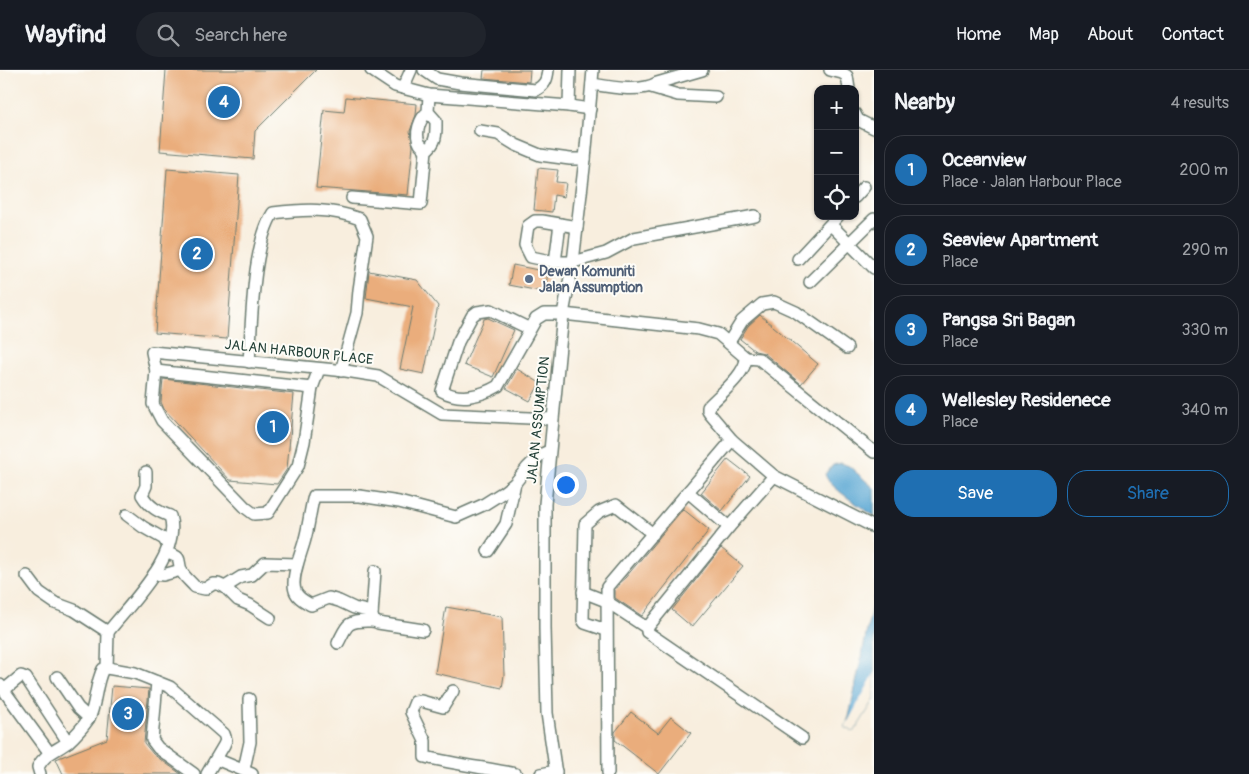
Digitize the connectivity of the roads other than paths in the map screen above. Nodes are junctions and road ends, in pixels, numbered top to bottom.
1 (371, 70) edge
2 (403, 70) edge
3 (411, 70) edge
4 (424, 70) edge
5 (548, 70) edge
6 (570, 70) edge
7 (593, 70) edge
8 (702, 70) edge
9 (830, 70) edge
10 (592, 84) junction
11 (848, 85) edge
12 (399, 87) junction
13 (651, 87) junction
14 (429, 95) junction
15 (716, 97) dead end
16 (569, 106) junction
17 (590, 109) junction
18 (428, 112) junction
19 (859, 120) edge
20 (874, 128) edge
21 (480, 131) dead end
22 (426, 150) junction
23 (585, 159) junction
24 (864, 187) dead end
25 (859, 193) edge
26 (352, 198) dead end
27 (755, 216) dead end
28 (874, 219) edge
29 (834, 220) edge
30 (560, 224) junction
31 (577, 226) junction
32 (848, 243) junction
33 (798, 259) dead end
34 (555, 262) junction
35 (573, 262) junction
36 (874, 268) edge
37 (810, 282) dead end
38 (564, 314) junction
39 (530, 328) junction
40 (728, 342) junction
41 (847, 348) dead end
42 (746, 358) junction
43 (249, 362) junction
44 (319, 369) junction
45 (156, 371) junction
46 (341, 371) junction
47 (312, 388) junction
48 (552, 419) junction
49 (732, 440) junction
50 (549, 451) junction
51 (874, 452) edge
52 (146, 472) dead end
53 (774, 476) junction
54 (516, 483) junction
55 (688, 492) junction
56 (127, 515) dead end
57 (728, 528) junction
58 (874, 528) edge
59 (652, 534) junction
60 (167, 549) junction
61 (488, 551) dead end
62 (297, 564) junction
63 (181, 570) junction
64 (376, 571) dead end
65 (154, 574) junction
66 (27, 576) dead end
67 (225, 587) junction
68 (583, 592) junction
69 (606, 601) junction
70 (373, 616) junction
71 (270, 618) dead end
72 (647, 628) junction
73 (423, 630) dead end
74 (606, 630) junction
75 (108, 632) junction
76 (338, 643) dead end
77 (107, 668) junction
78 (57, 677) dead end
79 (157, 682) junction
80 (2, 687) edge
81 (453, 690) dead end
82 (250, 699) dead end
83 (89, 718) junction
84 (802, 738) dead end
85 (68, 742) junction
86 (49, 752) junction
87 (216, 759) junction
88 (248, 772) edge
89 (556, 773) edge
90 (40, 774) edge
91 (194, 774) edge
92 (207, 774) edge
93 (516, 774) edge
94 (541, 774) edge
95 (608, 774) edge

1 - 12 street
2 - 12 street
3 - 12 street
4 - 5 street
6 - 16 street
7 - 10 street, JALAN ASSUMPTION
8 - 13 street
9 - 11 street
10 - 13 street
10 - 17 street, JALAN ASSUMPTION
12 - 14 street
13 - 15 street
14 - 16 street
14 - 18 street
16 - 17 street
17 - 23 street, JALAN ASSUMPTION
18 - 22 street
18 - 22 street
19 - 20 street
21 - 23 street
22 - 26 street
23 - 31 street, JALAN ASSUMPTION
24 - 25 street
27 - 35 street
28 - 32 street
29 - 32 street
29 - 33 street
30 - 31 street
30 - 34 street
30 - 34 street
31 - 35 street, JALAN ASSUMPTION
32 - 36 street
32 - 37 street
34 - 35 street
35 - 38 street, JALAN ASSUMPTION
38 - 39 street
38 - 40 street
38 - 48 street, JALAN ASSUMPTION
39 - 39 street
40 - 41 street
40 - 42 street
42 - 49 street
42 - 51 street
43 - 44 street, JALAN HARBOUR PLACE
43 - 45 street, JALAN HARBOUR PLACE
43 - 46 street
44 - 46 street, JALAN HARBOUR PLACE
44 - 47 street
45 - 47 street
45 - 47 street
46 - 48 street, JALAN HARBOUR PLACE
48 - 50 street, JALAN ASSUMPTION
49 - 53 street
49 - 55 street
50 - 54 street
50 - 89 street, JALAN ASSUMPTION
52 - 60 street
53 - 57 street
53 - 58 street
54 - 61 street
54 - 62 street
55 - 57 street
55 - 59 street
56 - 60 street
57 - 72 street
59 - 68 street
59 - 69 street
60 - 63 street
60 - 65 street
62 - 67 street
62 - 70 street
63 - 65 street
63 - 67 street
64 - 70 street
65 - 75 street
66 - 75 street
67 - 71 street
68 - 69 street
68 - 74 street
69 - 72 street
69 - 74 street
70 - 73 street
70 - 76 street
72 - 84 street
74 - 95 street
75 - 77 street
77 - 79 street
77 - 83 street
78 - 83 street
79 - 87 street
79 - 91 street
80 - 85 street
80 - 86 street
81 - 93 street
82 - 88 street
83 - 85 street
85 - 86 street
86 - 90 street
87 - 88 street
87 - 92 street
89 - 94 street

